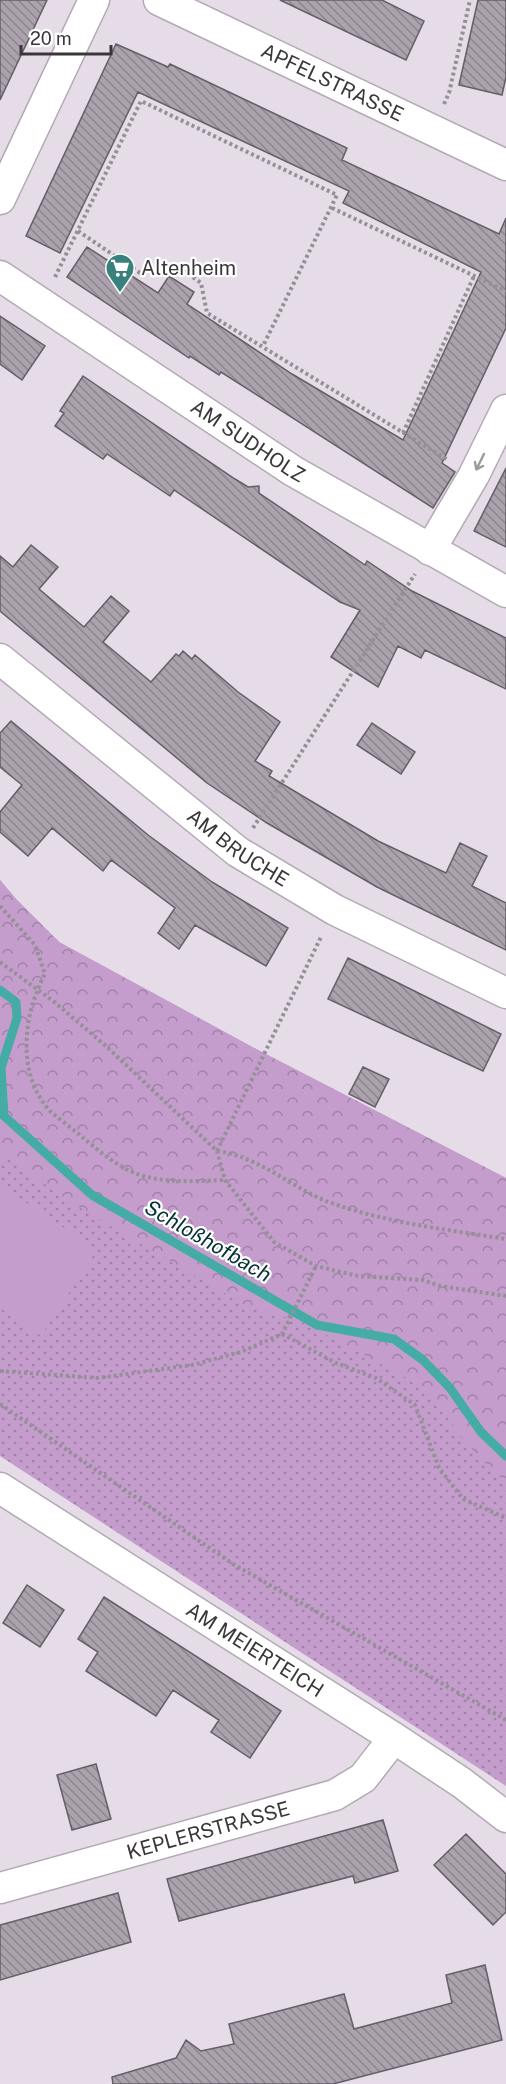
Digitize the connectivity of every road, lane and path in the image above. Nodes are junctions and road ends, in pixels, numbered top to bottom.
1 (94, 0) edge
2 (159, 0) edge
3 (470, 0) edge
4 (431, 129) junction
5 (506, 165) edge
6 (0, 199) edge
7 (332, 208) junction
8 (78, 231) junction
9 (0, 276) edge
10 (474, 276) junction
11 (506, 291) edge
12 (38, 301) junction
13 (263, 346) junction
14 (506, 410) edge
15 (403, 433) junction
16 (474, 475) junction
17 (430, 550) junction
18 (506, 592) edge
19 (0, 659) edge
20 (238, 852) junction
21 (0, 906) edge
22 (335, 909) junction
23 (0, 962) edge
24 (37, 989) junction
25 (506, 993) edge
26 (217, 1151) junction
27 (225, 1180) junction
28 (506, 1239) edge
29 (316, 1266) junction
30 (506, 1296) edge
31 (282, 1334) junction
32 (0, 1371) edge
33 (0, 1404) edge
34 (0, 1488) edge
35 (506, 1518) edge
36 (506, 1720) edge
37 (394, 1738) junction
38 (506, 1817) edge
39 (0, 1888) edge

1 - 6 street
2 - 4 street, APFELSTRASSE
3 - 4 path
4 - 5 street, APFELSTRASSE
7 - 8 path
7 - 10 path
7 - 13 path
8 - 12 path
8 - 13 path
9 - 12 street, AM SUDHOLZ
10 - 11 path
10 - 15 path
12 - 17 street, AM SUDHOLZ
13 - 15 path
14 -> 16 street
15 - 16 path
16 - 17 street
17 - 18 street, AM SUDHOLZ
17 - 20 path
19 - 20 street, AM BRUCHE
20 - 22 street, AM BRUCHE
21 - 24 path
22 - 25 street, AM BRUCHE
22 - 26 path
23 - 24 path
24 - 26 path
24 - 27 path
26 - 27 path
26 - 28 path
27 - 29 path
29 - 30 path
29 - 31 path
31 - 32 path
31 - 35 path
33 - 36 path
34 - 37 street, AM MEIERTEICH
37 - 38 street, AM MEIERTEICH
37 - 39 street, KEPLERSTRASSE

